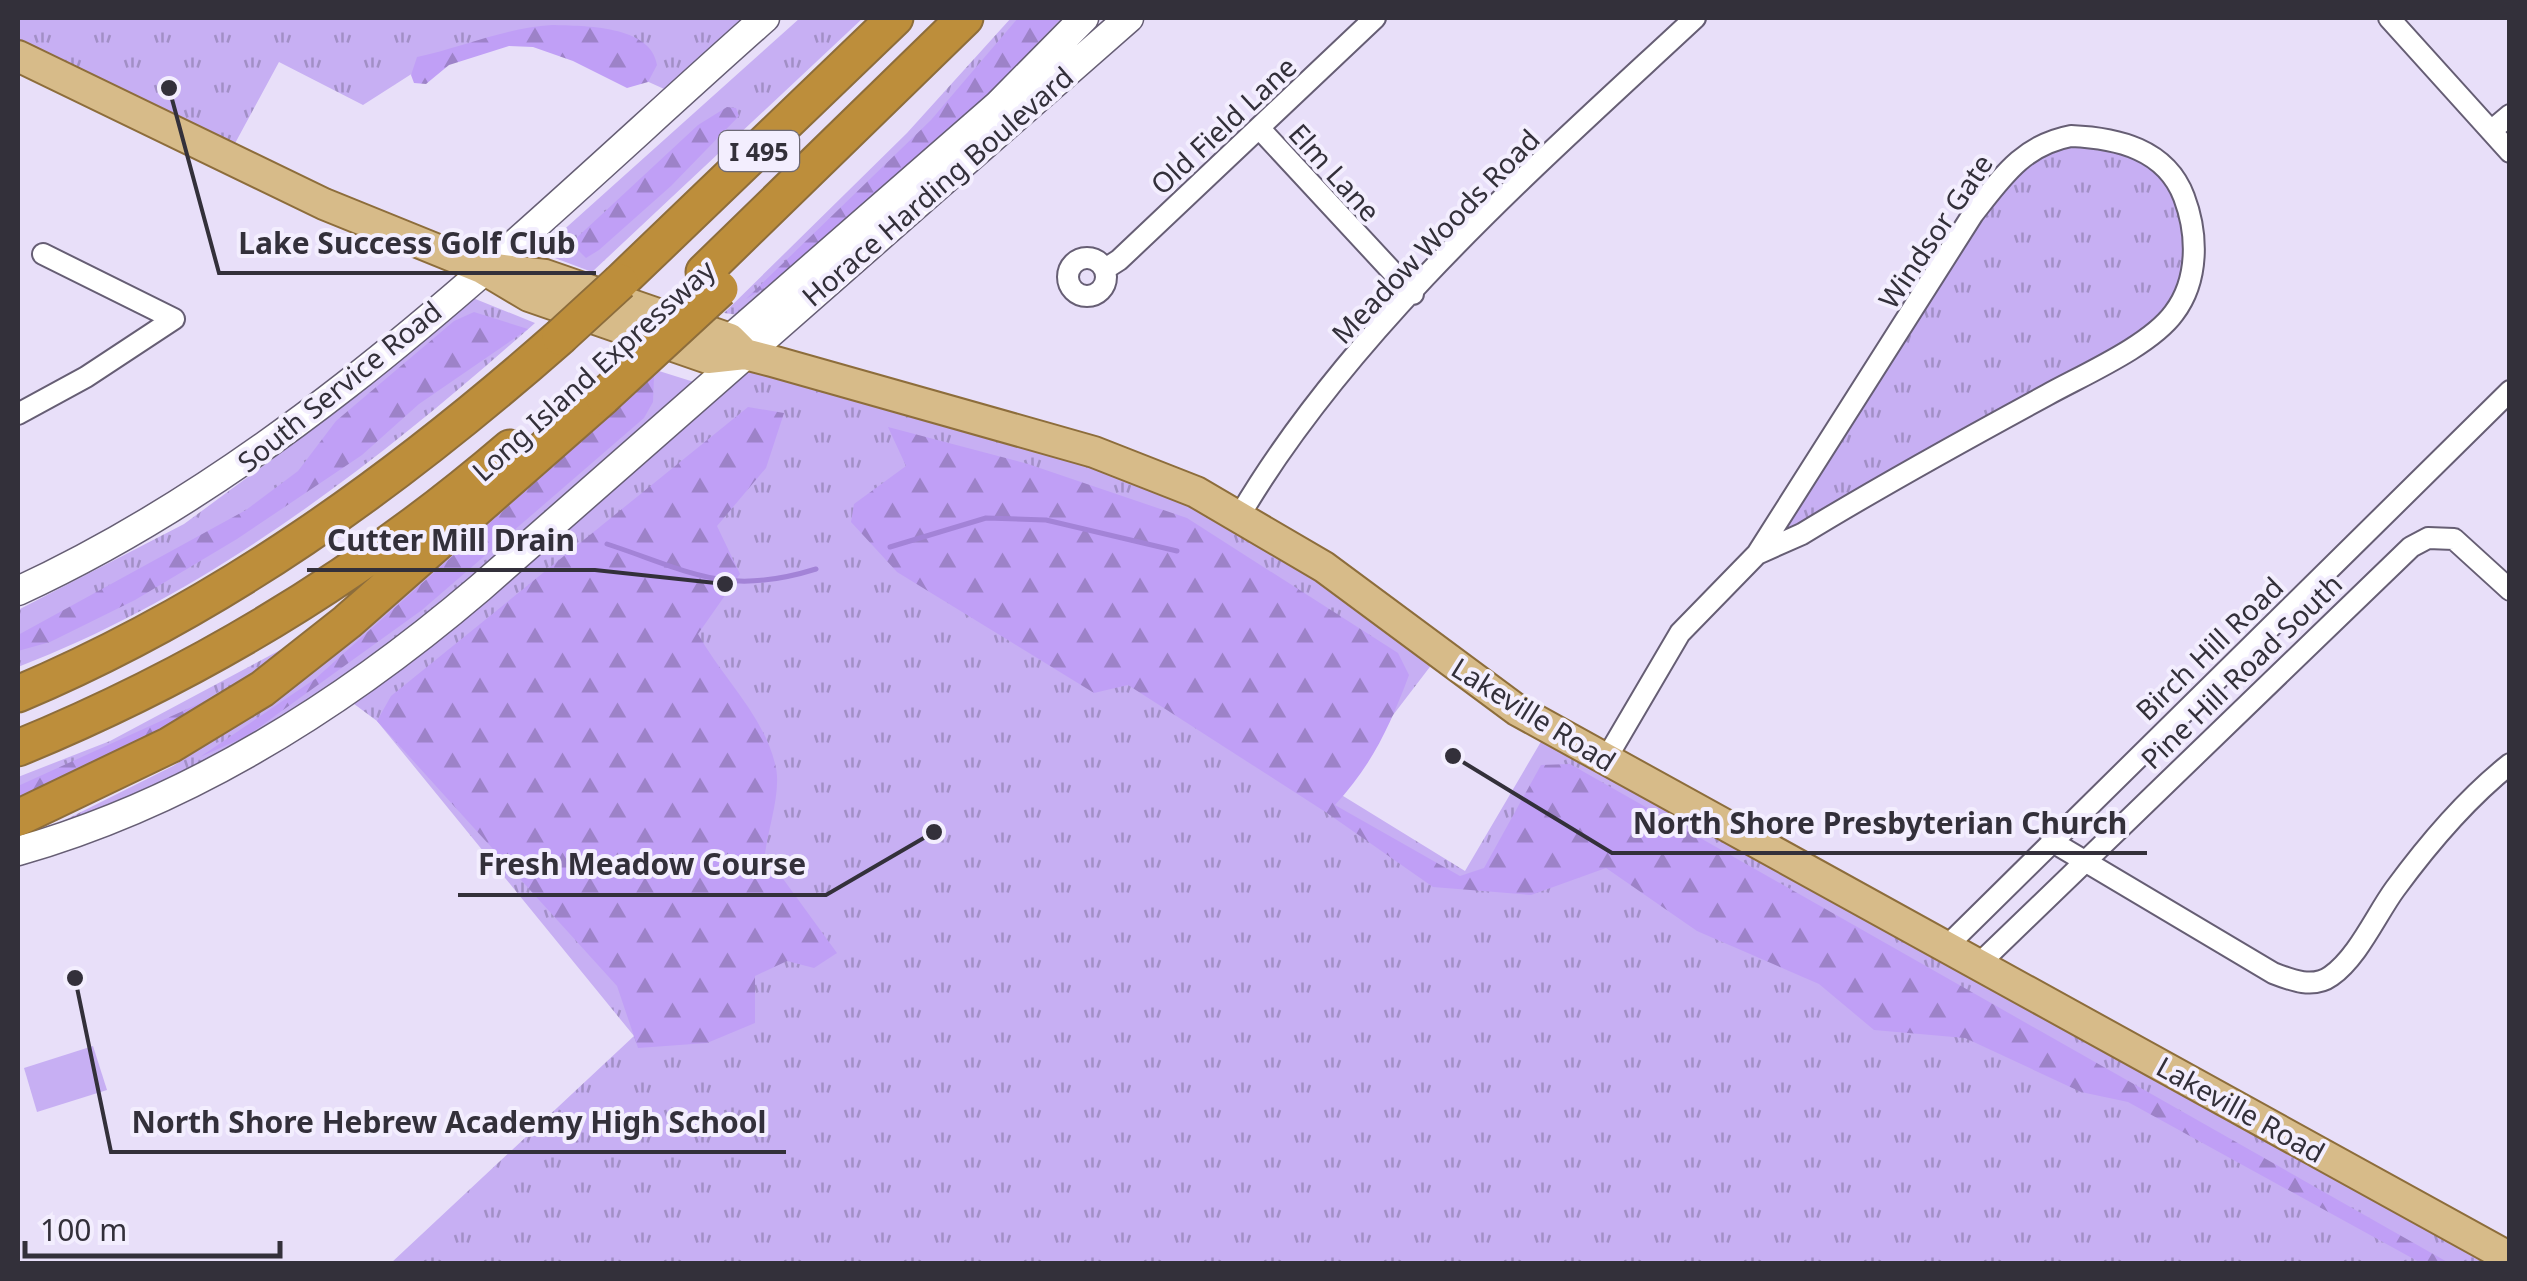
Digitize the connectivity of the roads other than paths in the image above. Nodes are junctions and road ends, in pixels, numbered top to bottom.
1 (765, 18) edge
2 (895, 18) edge
3 (965, 18) edge
4 (1084, 18) edge
5 (1128, 18) edge
6 (1375, 18) edge
7 (1695, 18) edge
8 (2390, 18) edge
9 (18, 56) edge
10 (2510, 115) edge
11 (1260, 129) junction
12 (2491, 132) junction
13 (2510, 152) edge
14 (43, 254) dead end
15 (482, 268) junction
16 (1105, 269) dead end
17 (1413, 294) junction
18 (728, 351) junction
19 (596, 388) junction
20 (2510, 391) edge
21 (18, 414) edge
22 (1240, 516) junction
23 (1757, 554) junction
24 (2510, 590) edge
25 (18, 591) edge
26 (18, 694) edge
27 (18, 748) edge
28 (1606, 760) junction
29 (2510, 764) edge
30 (18, 818) edge
31 (2051, 841) junction
32 (18, 852) edge
33 (2084, 861) junction
34 (1948, 945) junction
35 (1980, 963) junction
36 (2510, 1258) edge

1 - 15 main road, South Service Road
2 - 26 highway, Long Island Expressway / I 495, bridge
3 - 19 highway, I 495, bridge
4 - 18 main road, Horace Harding Boulevard
5 - 18 main road, Horace Harding Boulevard
6 - 11 street, Old Field Lane
7 - 17 street, Meadow Woods Road
8 - 12 street
9 - 15 main road, Lakeville Road
10 - 12 street
11 - 16 street, Old Field Lane
11 - 17 street, Elm Lane
12 - 13 street
14 - 21 street
15 - 18 main road, Lakeville Road
15 - 25 main road, South Service Road
17 - 22 street, Meadow Woods Road
18 - 22 main road, Lakeville Road
18 - 32 main road
19 - 27 highway, Long Island Expressway
19 - 30 highway
20 - 31 street, Birch Hill Road
22 - 28 main road, Lakeville Road
23 - 23 street, Windsor Gate
23 - 28 street, Windsor Gate
24 - 33 street, Pine Hill Road South
28 - 34 main road, Lakeville Road
29 - 33 street
31 - 33 street
31 - 34 street, Birch Hill Road
33 - 35 street, Pine Hill Road South
34 - 35 main road, Lakeville Road
35 - 36 main road, Lakeville Road

